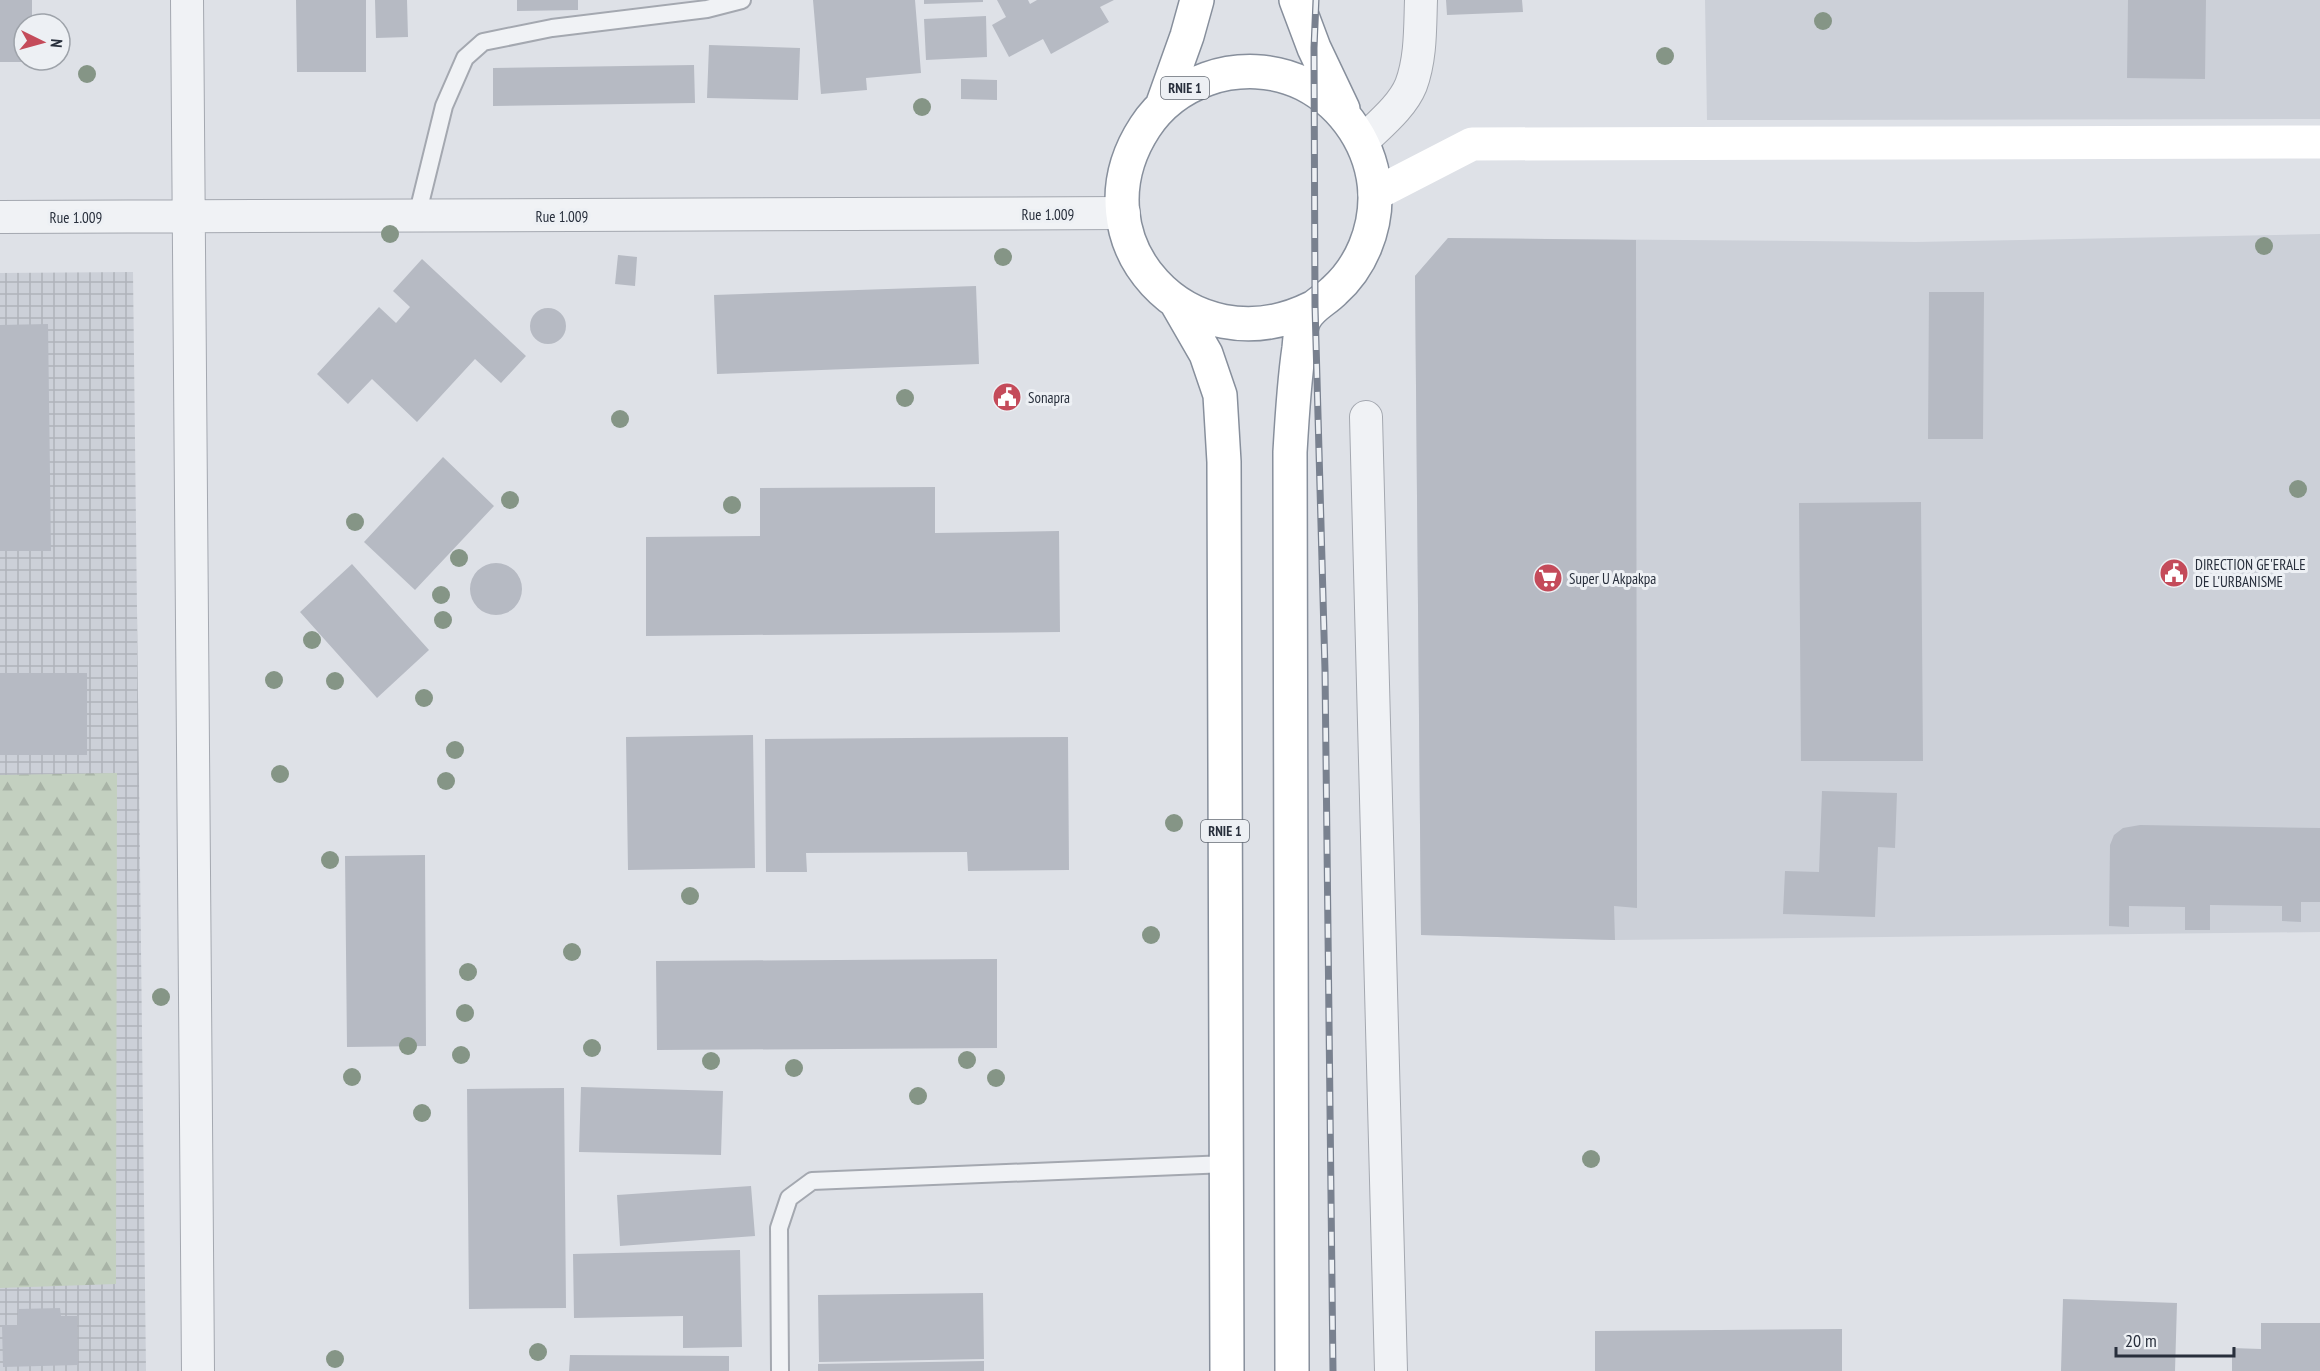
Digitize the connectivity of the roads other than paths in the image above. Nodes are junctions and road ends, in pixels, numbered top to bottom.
1 (187, 0) edge
2 (742, 0) edge
3 (1197, 0) edge
4 (1296, 0) edge
5 (1421, 0) edge
6 (1162, 106) junction
7 (1355, 131) junction
8 (2320, 142) edge
9 (1375, 194) junction
10 (1124, 213) junction
11 (417, 216) junction
12 (0, 217) edge
13 (189, 217) junction
14 (1176, 302) junction
15 (1312, 308) junction
16 (1366, 417) dead end
17 (1227, 1164) junction
18 (198, 1371) edge
19 (780, 1371) edge
20 (1227, 1371) edge
21 (1292, 1371) edge
22 (1391, 1371) edge

1 - 13 street
2 - 11 lane
3 - 6 main road, RNIE 1
4 - 7 main road, RNIE 1
5 - 7 street
6 - 7 main road, RNIE 1
6 - 10 main road, RNIE 1
7 - 9 main road, RNIE 1
8 - 9 main road
9 - 15 main road, RNIE 1
10 - 11 street, Rue 1.009
10 - 14 main road, RNIE 1
11 - 13 street, Rue 1.009
12 - 13 street, Rue 1.009
13 - 18 street
14 - 15 main road, RNIE 1
14 - 17 main road, RNIE 1
15 - 21 main road
16 - 22 street
17 - 19 lane
17 - 20 main road, RNIE 1

